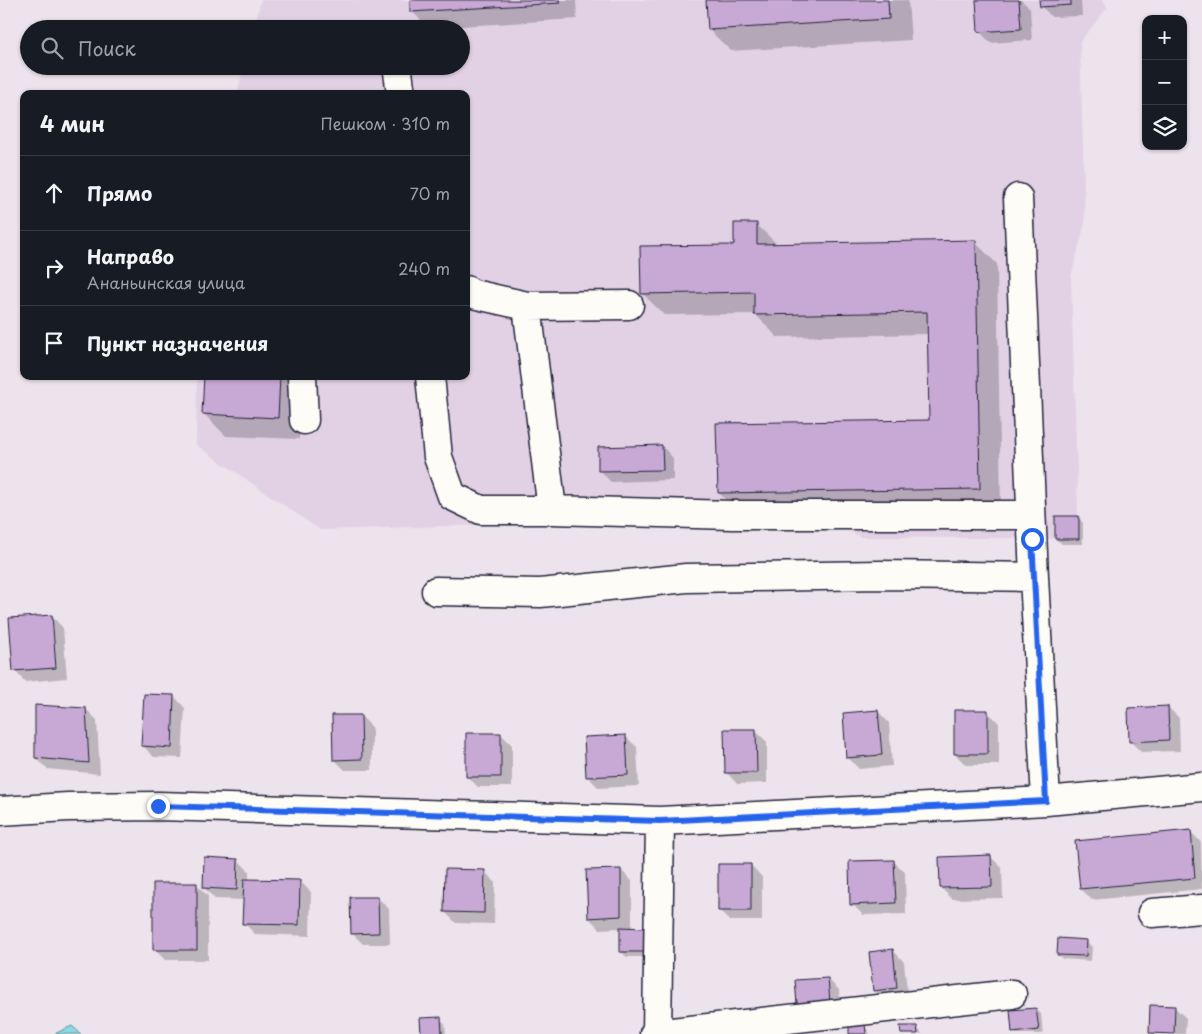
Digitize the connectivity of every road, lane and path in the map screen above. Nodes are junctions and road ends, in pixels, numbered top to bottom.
1 (1018, 198) dead end
2 (470, 293) edge
3 (629, 305) dead end
4 (527, 306) junction
5 (302, 380) edge
6 (430, 380) edge
7 (304, 420) dead end
8 (552, 510) junction
9 (1031, 515) junction
10 (1034, 576) junction
11 (436, 591) dead end
12 (1202, 787) edge
13 (1046, 801) junction
14 (0, 811) edge
15 (660, 821) junction
16 (1202, 909) edge
17 (1152, 913) dead end
18 (1012, 994) dead end
19 (655, 1034) edge

1 - 9 street
2 - 4 street
3 - 4 street
4 - 8 street
5 - 7 street
6 - 8 street
8 - 9 street
9 - 10 street
10 - 11 street
10 - 13 street
12 - 13 street
13 - 15 street
14 - 15 street
15 - 19 street
16 - 17 street
18 - 19 street

